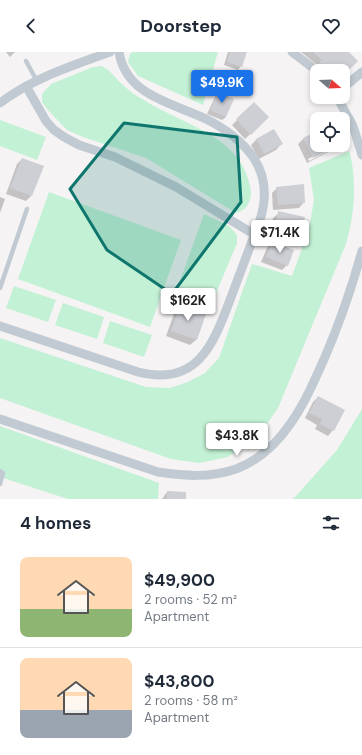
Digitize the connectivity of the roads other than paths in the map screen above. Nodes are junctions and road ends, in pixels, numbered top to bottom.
1 (110, 52) edge
2 (119, 52) edge
3 (292, 52) edge
4 (26, 60) dead end
5 (310, 66) edge
6 (362, 72) edge
7 (37, 80) junction
8 (350, 82) edge
9 (26, 86) junction
10 (0, 103) edge
11 (341, 104) edge
12 (362, 155) edge
13 (27, 209) dead end
14 (255, 235) junction
15 (362, 251) edge
16 (0, 288) edge
17 (0, 326) edge
18 (0, 419) edge
19 (0, 471) edge
20 (0, 484) edge

1 - 7 street
2 - 14 street
3 - 5 street
4 - 7 lane
6 - 8 street
7 - 9 street
9 - 10 street
9 - 14 street
11 - 12 street
13 - 16 lane
14 - 17 street
15 - 18 street
19 - 20 lane

